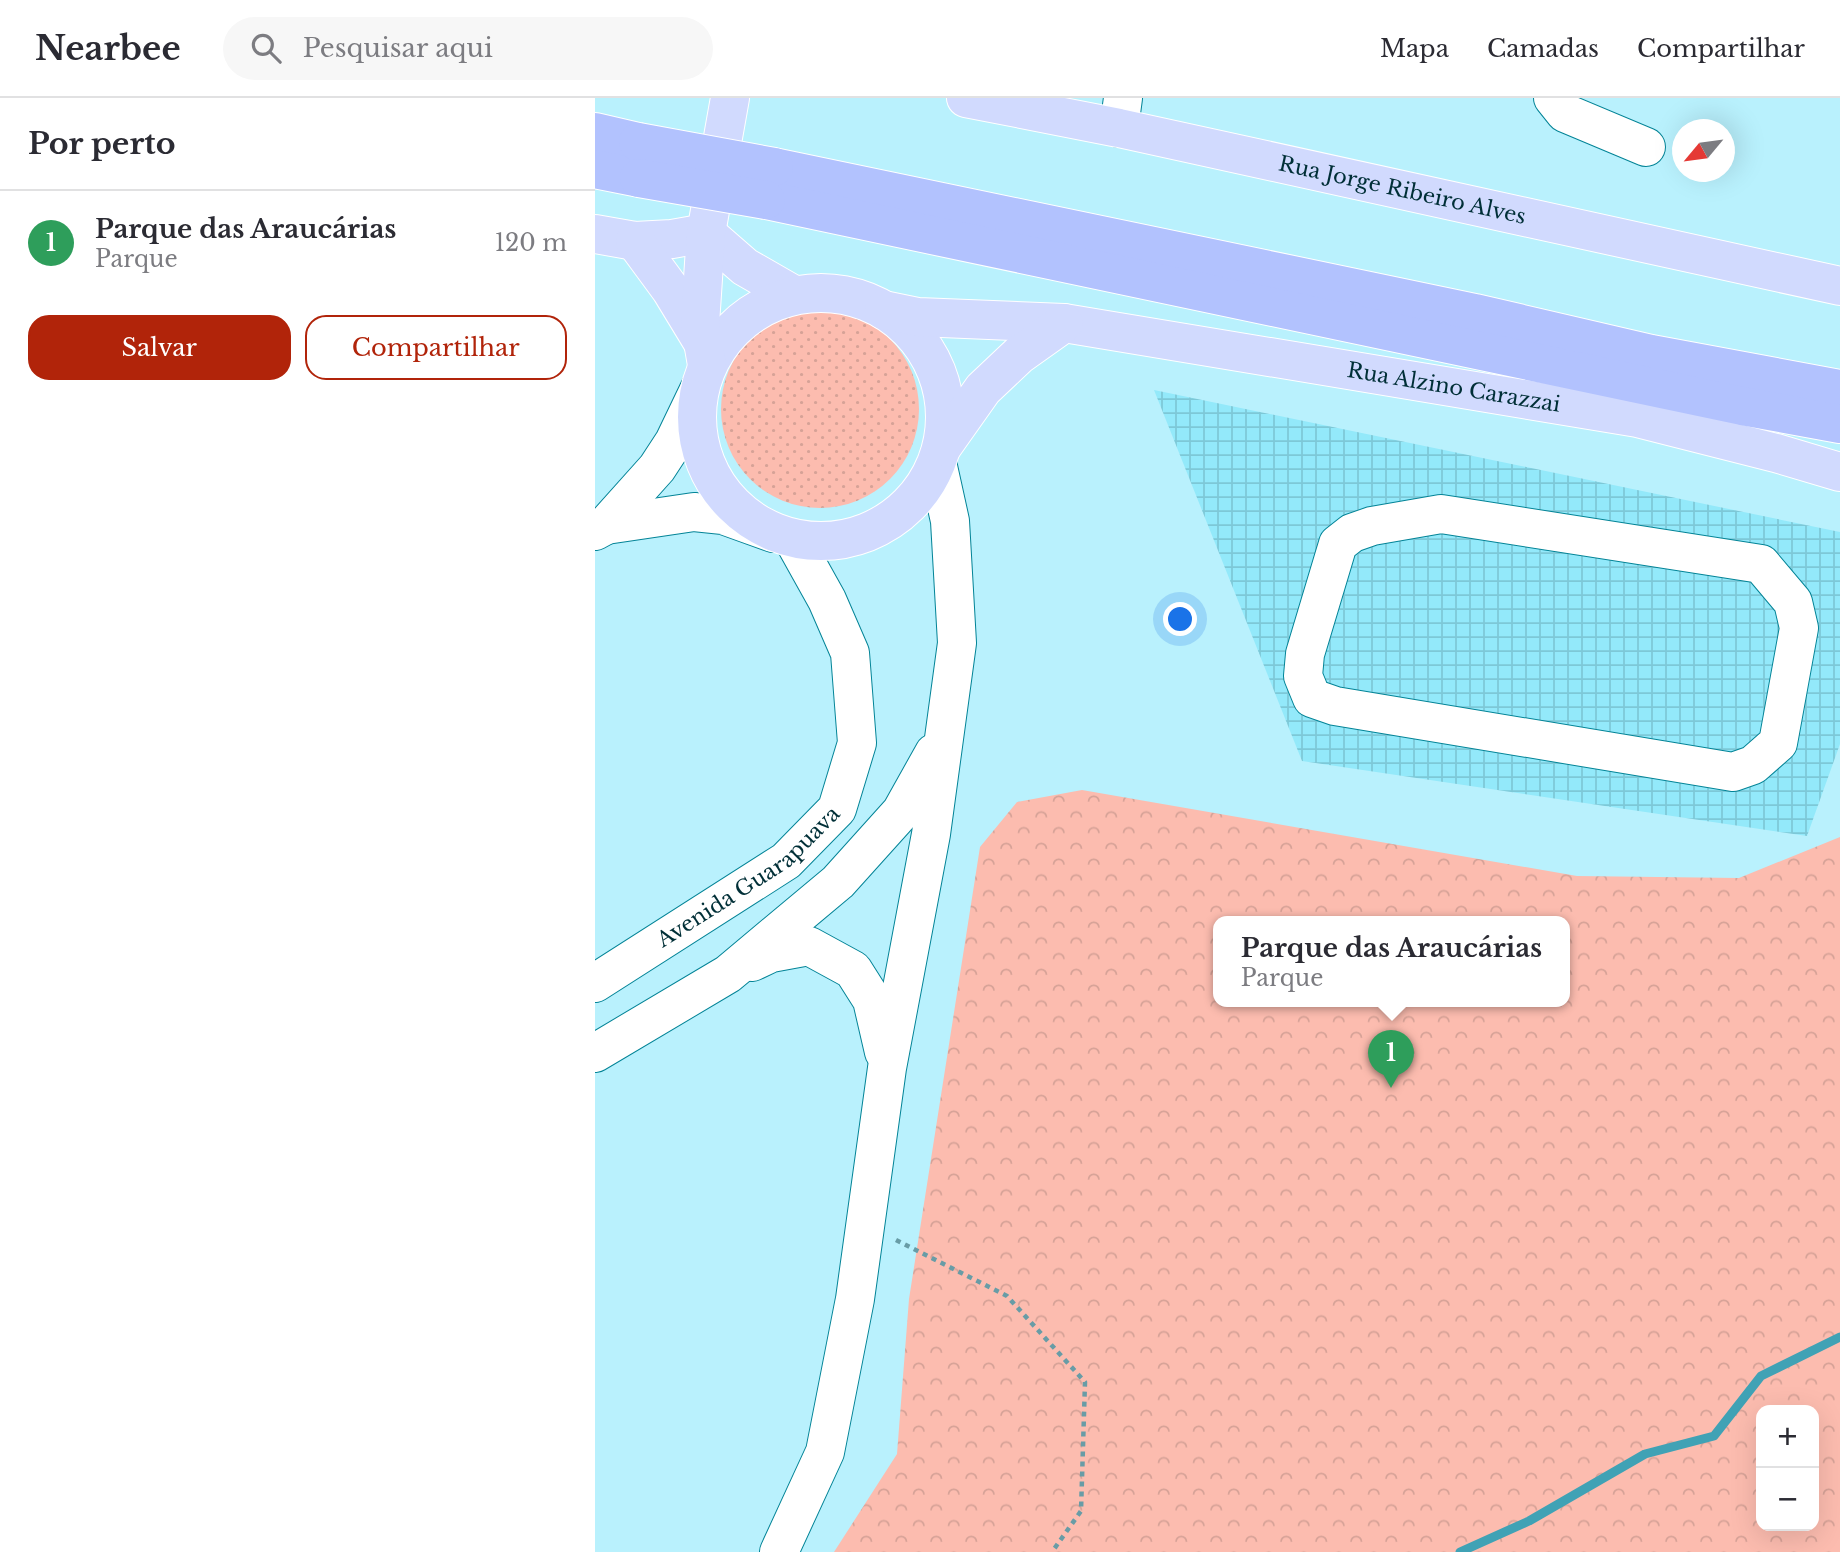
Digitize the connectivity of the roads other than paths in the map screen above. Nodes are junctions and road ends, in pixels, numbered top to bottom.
1 (730, 98) edge
2 (966, 98) edge
3 (1553, 98) edge
4 (1121, 113) edge
5 (595, 132) edge
6 (1646, 148) dead end
7 (639, 160) junction
8 (595, 169) edge
9 (770, 184) junction
10 (706, 233) junction
11 (595, 234) edge
12 (635, 241) junction
13 (1840, 286) edge
14 (794, 295) junction
15 (884, 310) junction
16 (1064, 323) junction
17 (703, 366) junction
18 (1840, 389) edge
19 (1840, 424) edge
20 (939, 456) junction
21 (1840, 472) edge
22 (600, 528) edge
23 (783, 536) junction
24 (943, 736) junction
25 (1778, 743) joint
26 (728, 974) junction
27 (595, 983) edge
28 (595, 1053) edge
29 (887, 1068) junction
30 (779, 1552) edge

1 - 10 main road
2 - 4 main road, Rua Jorge Ribeiro Alves
3 - 6 street
4 - 13 main road, Rua Jorge Ribeiro Alves
5 - 7 highway
7 - 8 highway
7 - 9 highway, bridge
9 - 18 highway
9 - 19 highway
10 - 12 main road
10 - 14 main road
10 - 17 main road
11 - 12 main road
12 - 17 main road
14 - 15 main road
14 - 17 main road
15 - 16 main road, Rua Alzino Carazzai
15 - 20 main road
16 - 20 main road
16 - 21 main road, Rua Alzino Carazzai
17 - 22 street
17 - 23 main road
20 - 23 main road
20 - 24 street
22 - 23 street
23 - 27 street, Avenida Guarapuava
24 - 26 street
24 - 29 street
25 - 25 street
26 - 28 street
26 - 29 street
29 - 30 street

